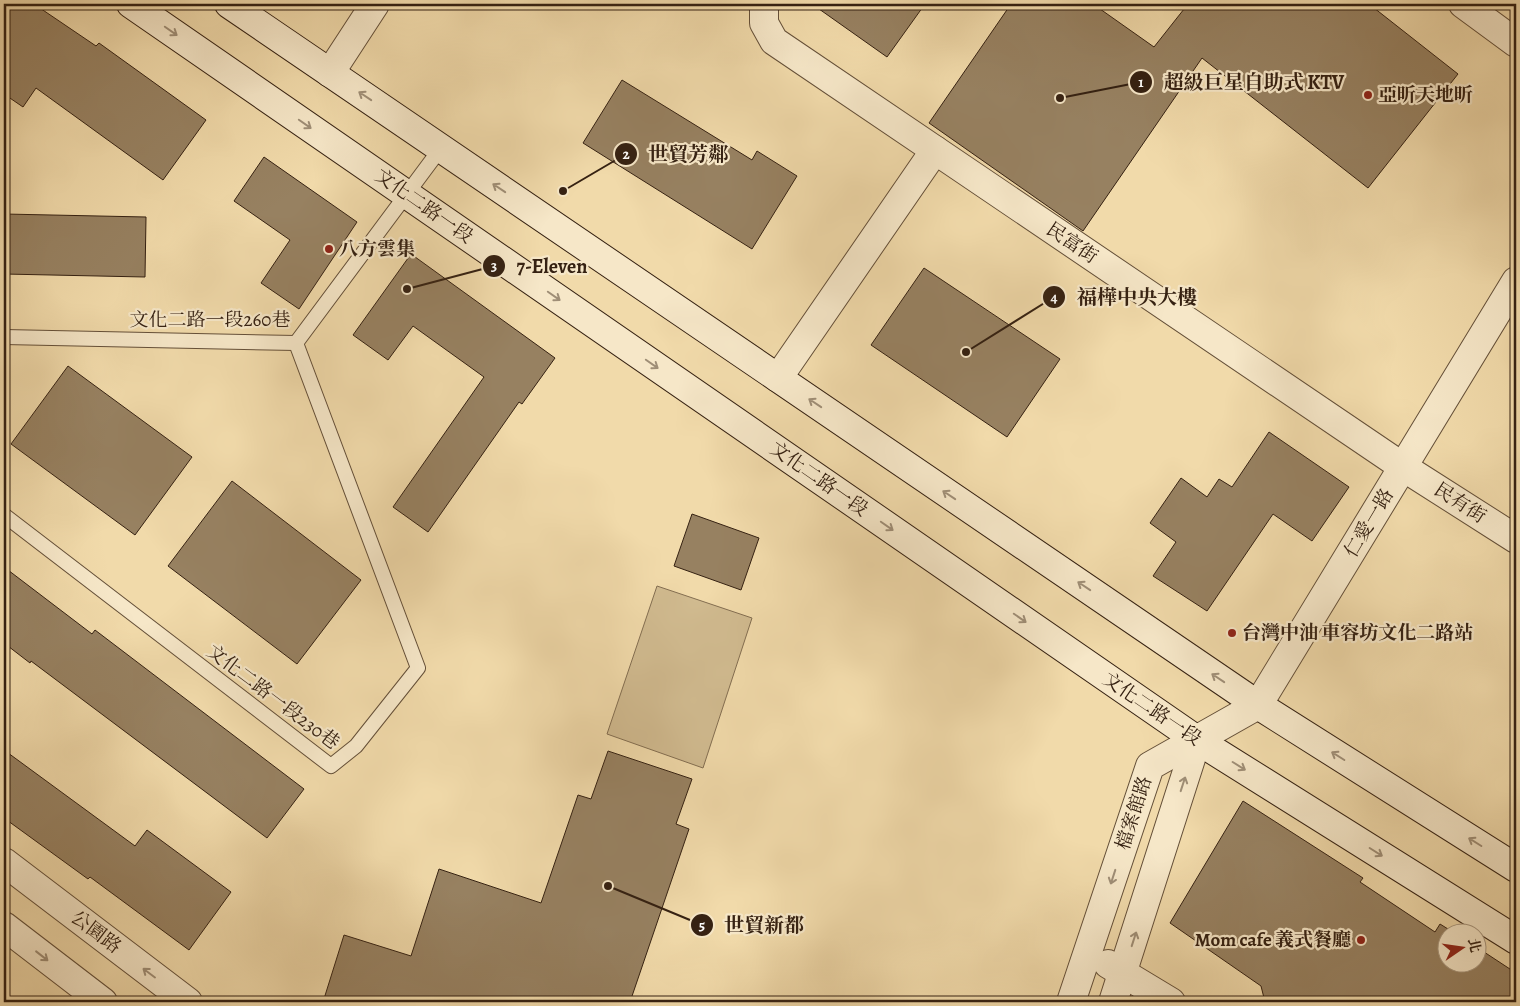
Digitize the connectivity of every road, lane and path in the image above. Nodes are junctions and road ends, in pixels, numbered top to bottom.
1 (131, 4) edge
2 (229, 4) edge
3 (375, 4) edge
4 (764, 4) edge
5 (1463, 4) edge
6 (1516, 43) edge
7 (330, 73) junction
8 (441, 148) junction
9 (936, 150) junction
10 (408, 195) junction
11 (1516, 281) edge
12 (4, 336) edge
13 (296, 343) junction
14 (778, 378) junction
15 (1403, 467) junction
16 (4, 516) edge
17 (1516, 540) edge
18 (1258, 705) junction
19 (1197, 740) junction
20 (4, 862) edge
21 (1516, 868) edge
22 (4, 926) edge
23 (1516, 940) edge
24 (1088, 953) junction
25 (1123, 972) junction
26 (103, 1002) edge
27 (188, 1002) edge
28 (1071, 1002) edge
29 (1113, 1002) edge
30 (1170, 1002) edge

1 -> 10 street, 文化二路一段
2 - 7 street
3 - 7 street
4 - 9 street, 民富街
5 - 6 street
8 -> 7 street
8 - 10 lane, 文化二路一段260巷
14 -> 8 street
9 - 14 street
9 - 15 street, 民富街
10 - 13 lane, 文化二路一段260巷
10 -> 19 street, 文化二路一段
11 - 15 street, 仁愛一路
12 - 13 lane, 文化二路一段260巷
13 - 16 lane, 文化二路一段230巷
18 -> 14 street
15 - 17 street, 民有街
15 - 18 street, 仁愛一路
18 - 19 street, 仁愛一路
21 -> 18 street
19 -> 23 street, 文化二路一段
19 -> 24 street, 檔案館路
25 -> 19 street, 檔案館路
27 -> 20 street, 公園路
22 -> 26 street
24 - 25 street
24 - 28 street, 檔案館路
25 - 29 street, 檔案館路
25 - 30 street

